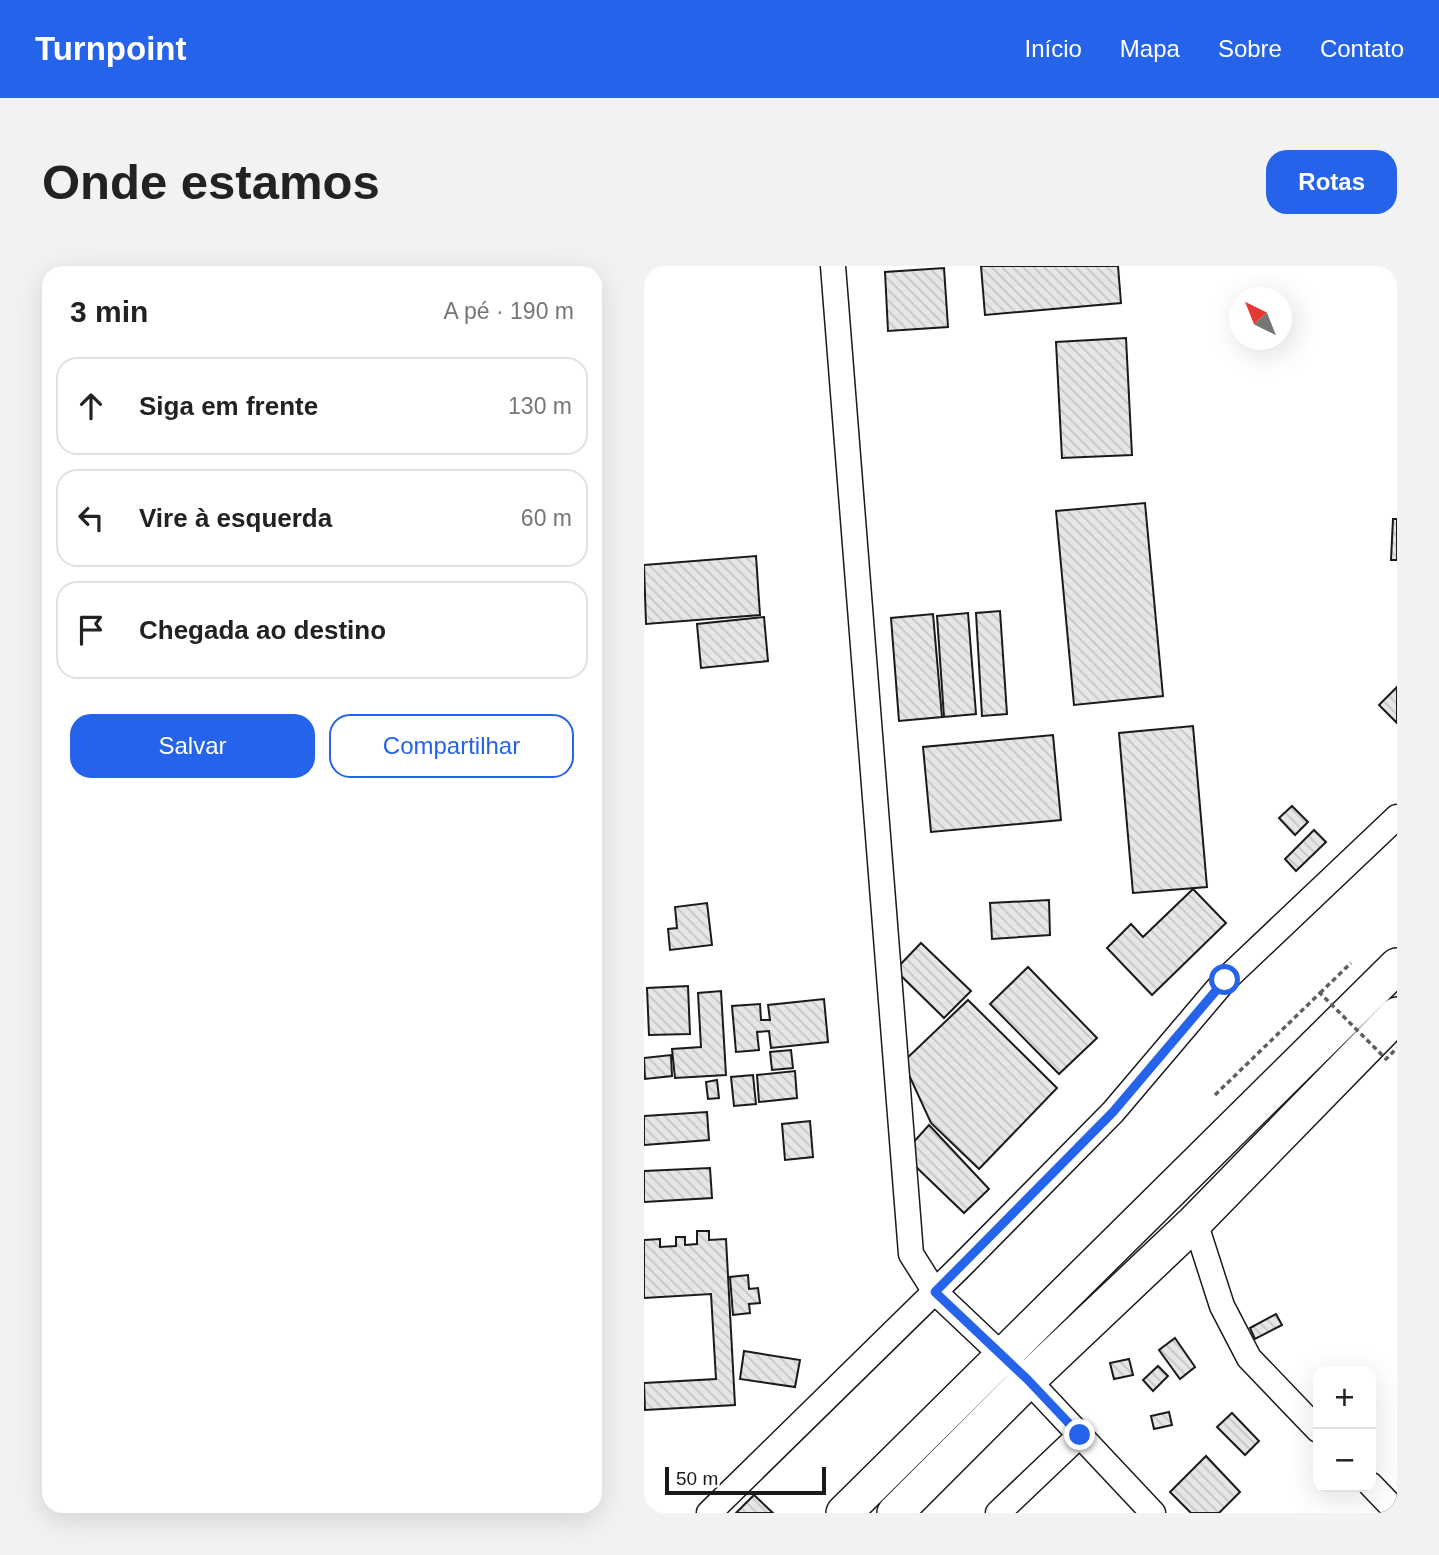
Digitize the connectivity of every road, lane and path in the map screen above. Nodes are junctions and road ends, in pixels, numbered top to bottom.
1 (833, 266) edge
2 (1397, 817) edge
3 (1351, 963) dead end
4 (1397, 966) edge
5 (1320, 993) junction
6 (1397, 1015) edge
7 (1397, 1048) edge
8 (1215, 1095) dead end
9 (1195, 1222) junction
10 (935, 1292) junction
11 (1003, 1356) junction
12 (1028, 1380) junction
13 (1317, 1429) edge
14 (1080, 1435) junction
15 (1376, 1490) edge
16 (1397, 1512) edge
17 (709, 1513) edge
18 (844, 1513) edge
19 (895, 1513) edge
20 (998, 1513) edge
21 (1153, 1513) edge

1 - 10 street
2 - 10 street
3 - 5 path
4 - 11 highway
5 - 7 path, bridge
5 - 8 path, bridge
6 - 9 highway
9 - 12 highway
9 - 13 street
10 - 11 street
10 - 17 street
11 - 12 street
11 - 18 highway
12 - 14 street
12 - 19 highway
14 - 20 street
14 - 21 street
15 - 16 street

